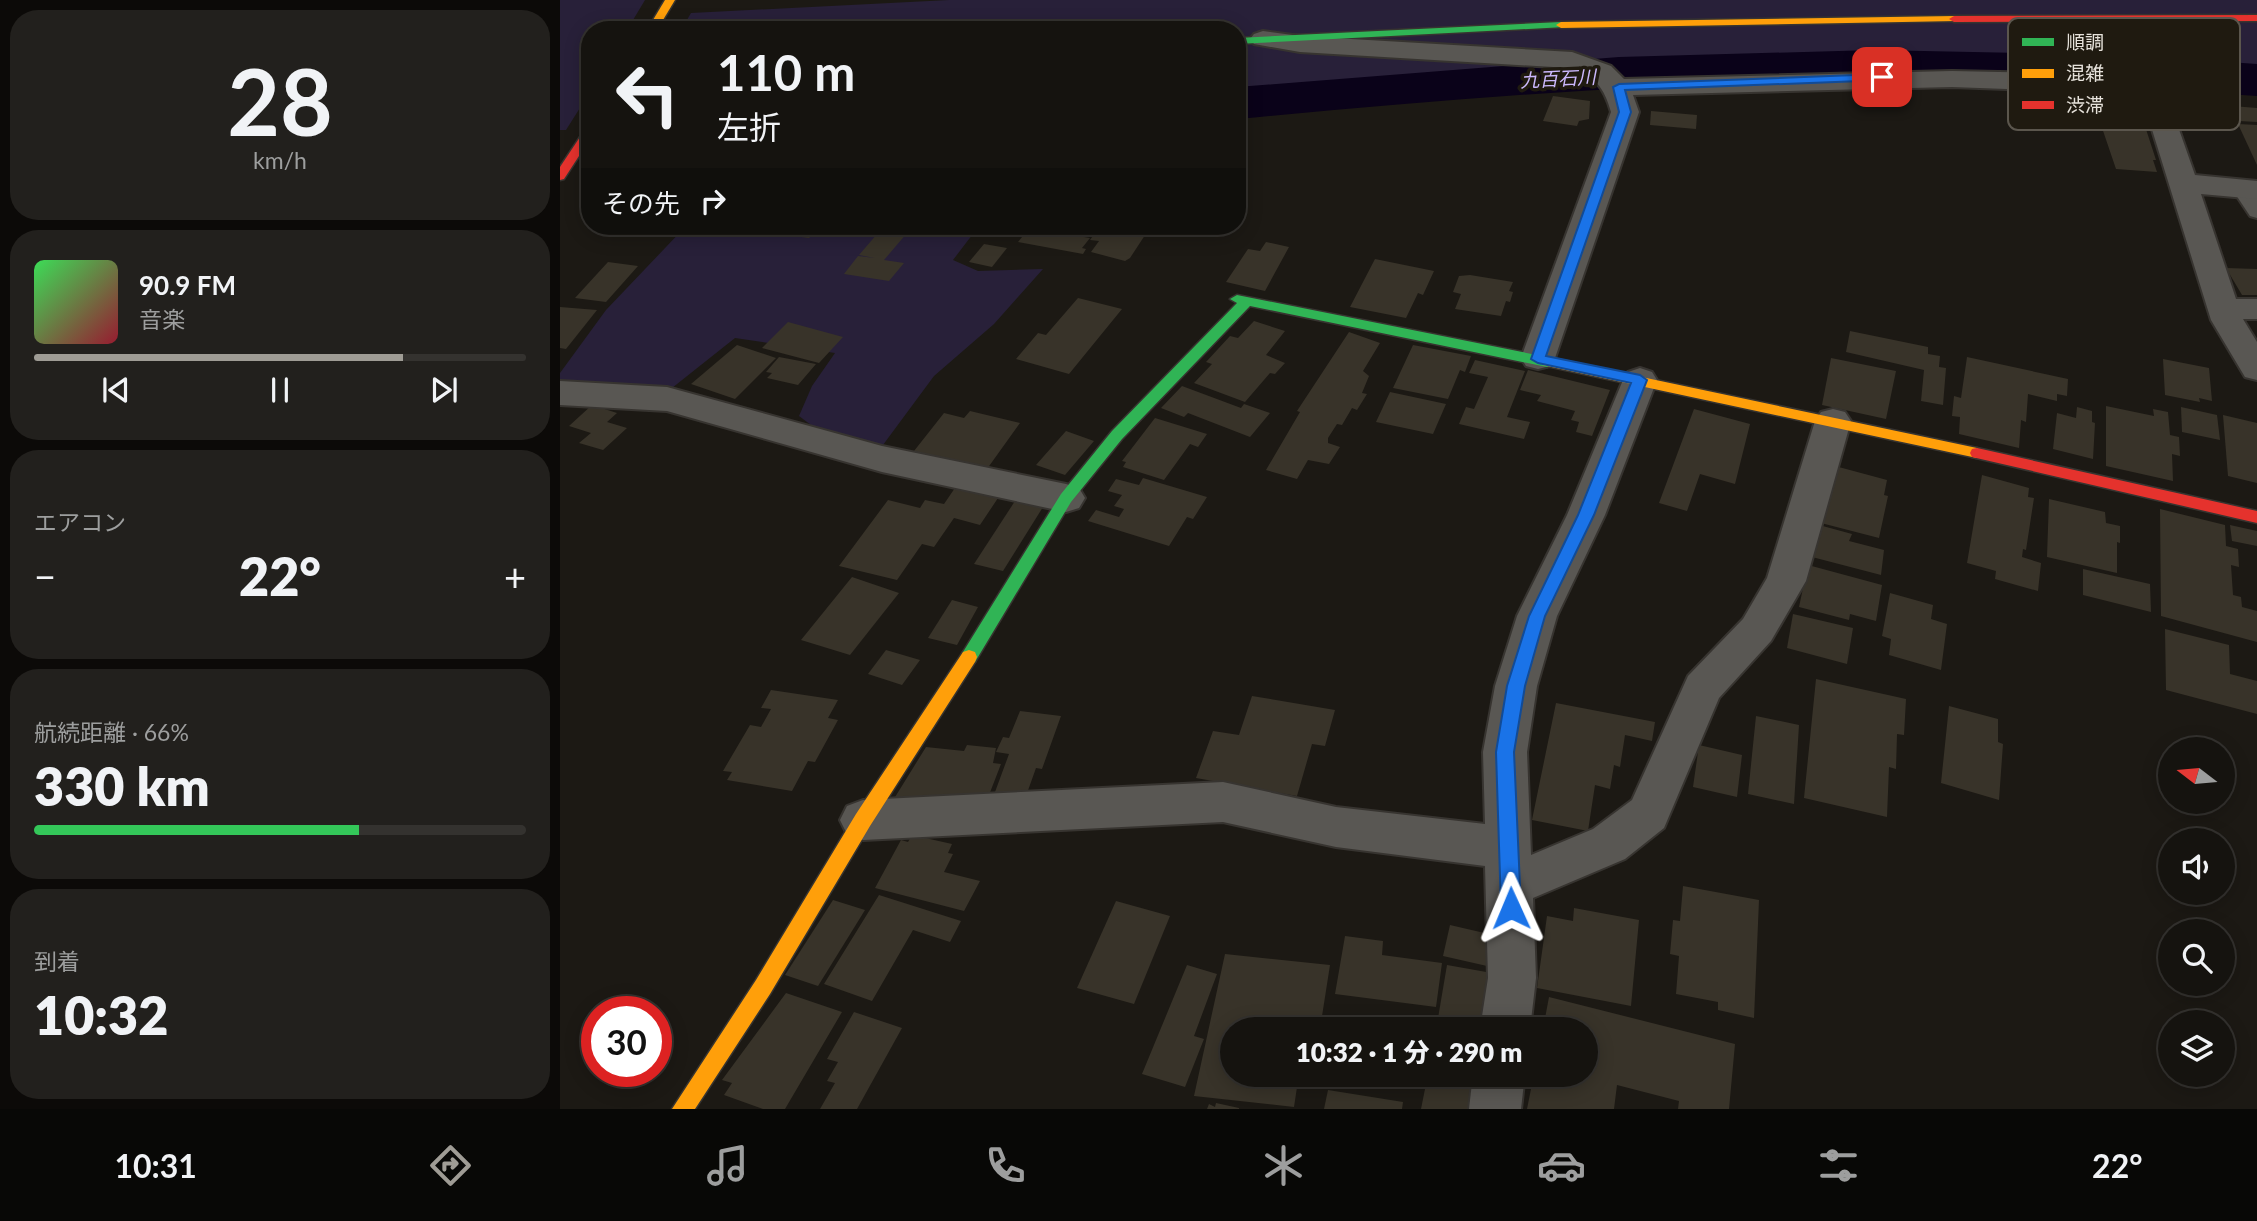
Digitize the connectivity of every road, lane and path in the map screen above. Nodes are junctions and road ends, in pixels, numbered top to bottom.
1 (670, 0) edge
2 (2008, 19) edge
3 (657, 21) edge
4 (1249, 40) edge
5 (2008, 78) edge
6 (1619, 87) junction
7 (2165, 130) edge
8 (581, 144) edge
9 (560, 176) edge
10 (2182, 183) junction
11 (2252, 197) edge
12 (2224, 309) junction
13 (2257, 309) edge
14 (1538, 359) junction
15 (2257, 369) edge
16 (1640, 380) junction
17 (560, 393) edge
18 (1833, 421) junction
19 (1066, 498) junction
20 (2257, 517) edge
21 (863, 820) junction
22 (1510, 867) junction
23 (1507, 1017) edge
24 (1497, 1087) edge
25 (692, 1107) edge
26 (1494, 1109) edge

1 - 3 street
2 - 4 street
4 - 6 street
5 - 6 street
6 - 14 street
7 - 10 street
8 - 9 street
10 - 11 street
10 - 12 street
12 - 13 street
12 - 15 street
14 - 16 street
14 - 19 street
16 - 18 street
16 - 22 street
17 - 19 street
18 - 20 street
18 - 22 street
19 - 21 street
21 - 22 street
21 - 25 street
22 - 23 street
24 - 26 street

